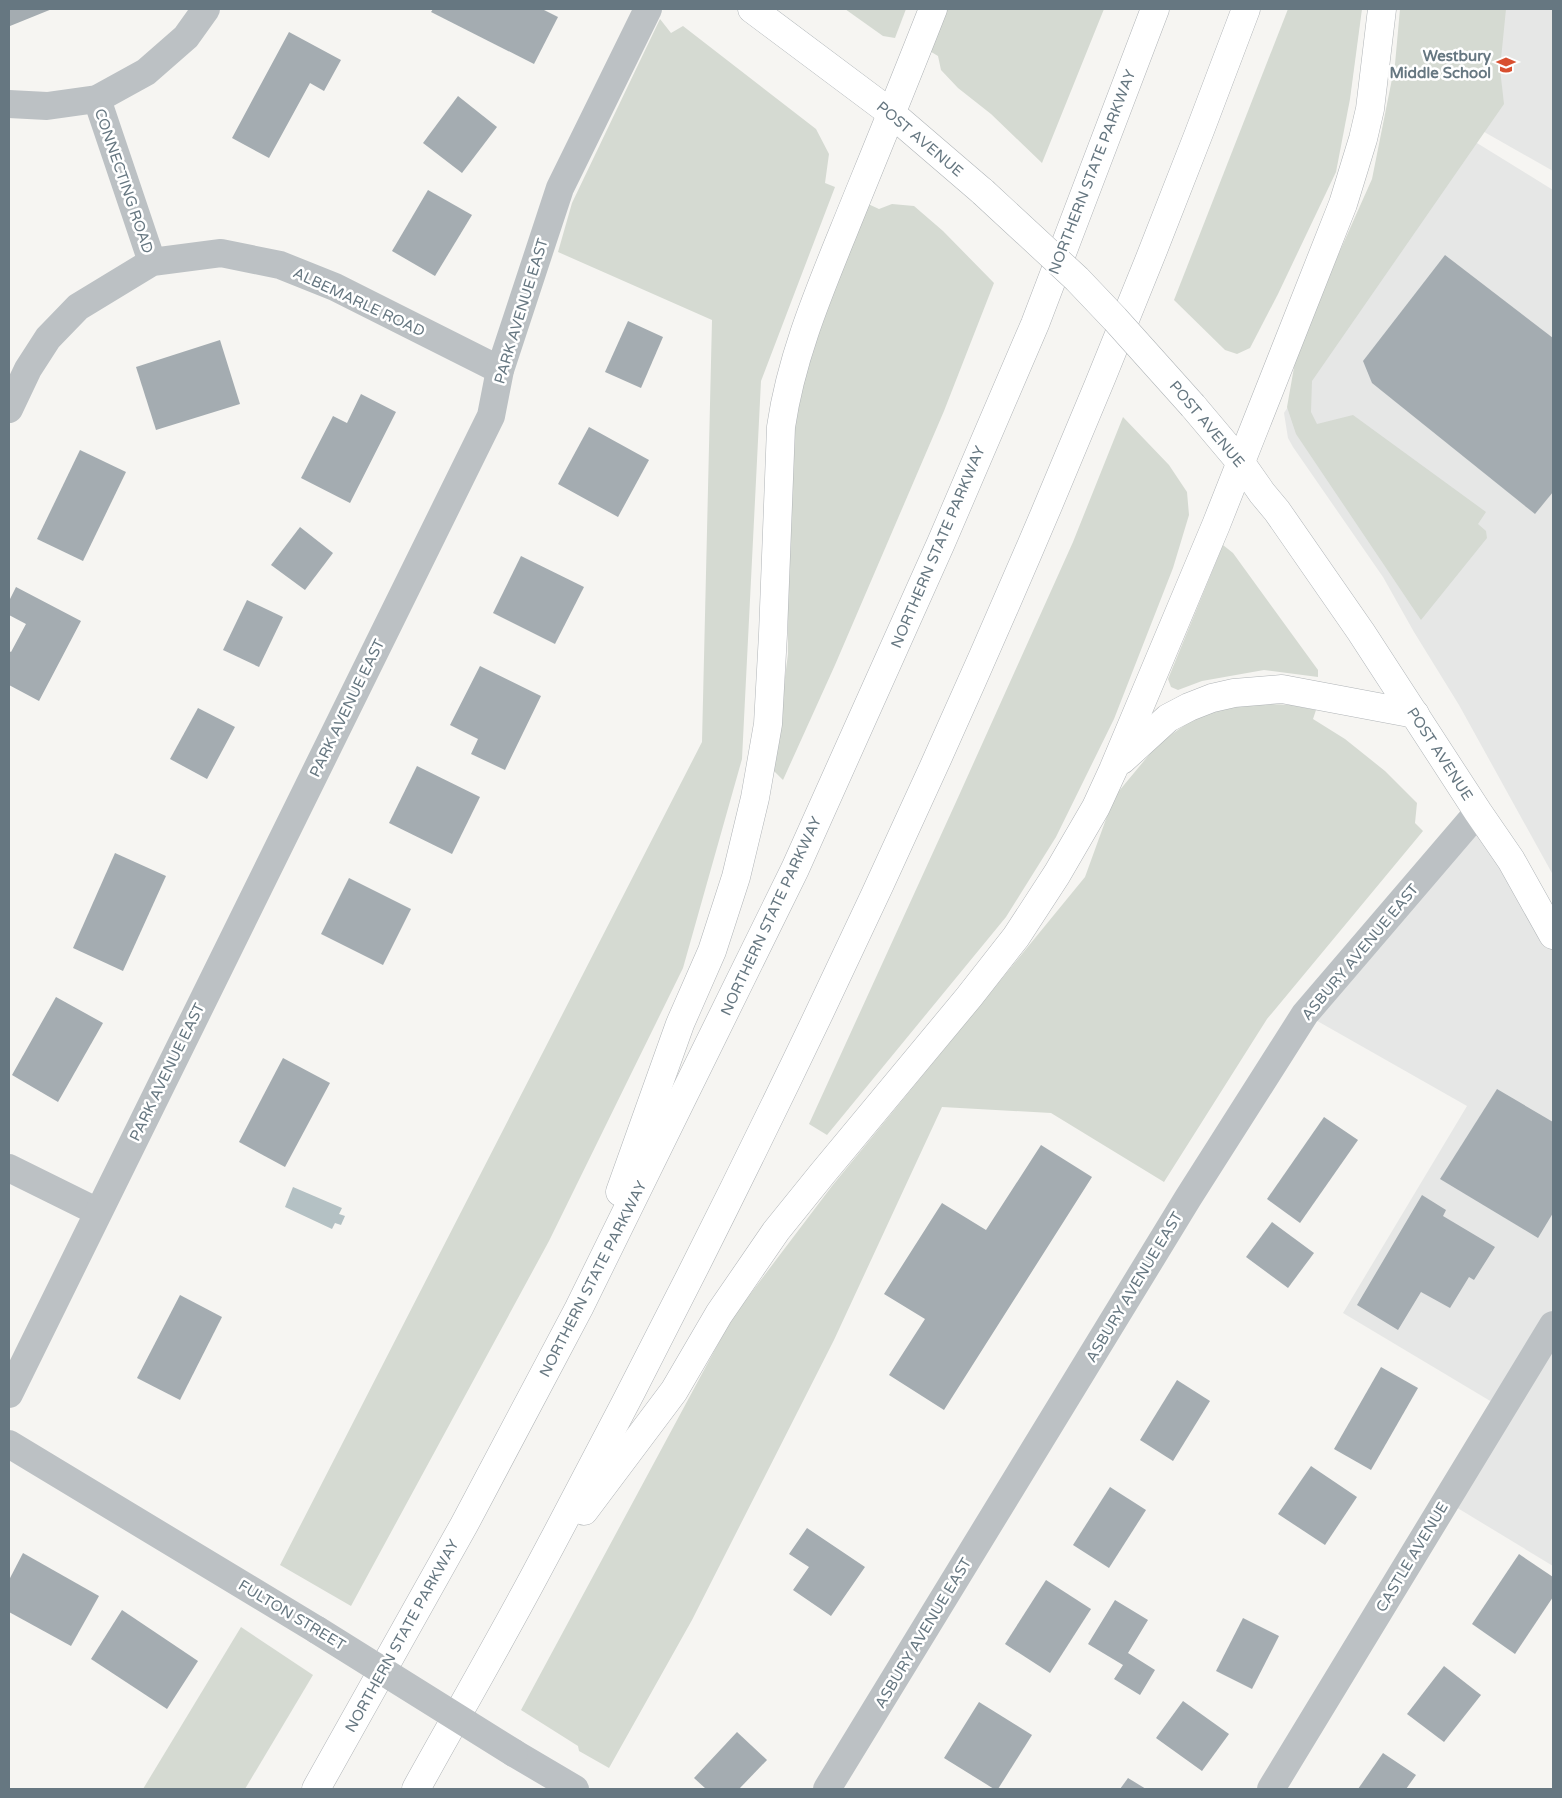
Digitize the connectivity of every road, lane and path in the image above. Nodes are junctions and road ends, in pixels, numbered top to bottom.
1 (206, 9) edge
2 (648, 9) edge
3 (752, 9) edge
4 (933, 9) edge
5 (1155, 9) edge
6 (1246, 9) edge
7 (1382, 9) edge
8 (97, 99) junction
9 (9, 104) edge
10 (891, 114) junction
11 (152, 262) junction
12 (500, 370) junction
13 (9, 409) edge
14 (1241, 463) junction
15 (1414, 714) junction
16 (1113, 770) junction
17 (1478, 812) junction
18 (1553, 935) edge
19 (9, 1168) edge
20 (98, 1212) junction
21 (579, 1308) junction
22 (1553, 1325) edge
23 (9, 1394) edge
24 (9, 1444) edge
25 (534, 1578) junction
26 (316, 1789) edge
27 (416, 1789) edge
28 (575, 1789) edge
29 (827, 1789) edge
30 (1271, 1789) edge

1 - 8 street
2 - 12 street, PARK AVENUE EAST
3 - 10 main road, POST AVENUE
4 - 10 main road
5 - 21 main road, NORTHERN STATE PARKWAY
6 - 25 main road
7 - 14 main road
8 - 9 street
8 - 11 street, CONNECTING ROAD
10 - 14 main road, POST AVENUE, bridge
10 - 21 main road
11 - 12 street, ALBEMARLE ROAD
11 - 13 street, ALBEMARLE ROAD
12 - 20 street, PARK AVENUE EAST
14 - 15 main road, POST AVENUE
14 - 16 main road
15 - 16 main road
15 - 17 main road, POST AVENUE
16 - 25 main road
17 - 18 main road, POST AVENUE
17 - 29 street, ASBURY AVENUE EAST
19 - 20 street
20 - 23 street, PARK AVENUE EAST
21 - 26 main road, NORTHERN STATE PARKWAY
22 - 30 street, CASTLE AVENUE
24 - 28 street, FULTON STREET, bridge
25 - 27 main road

